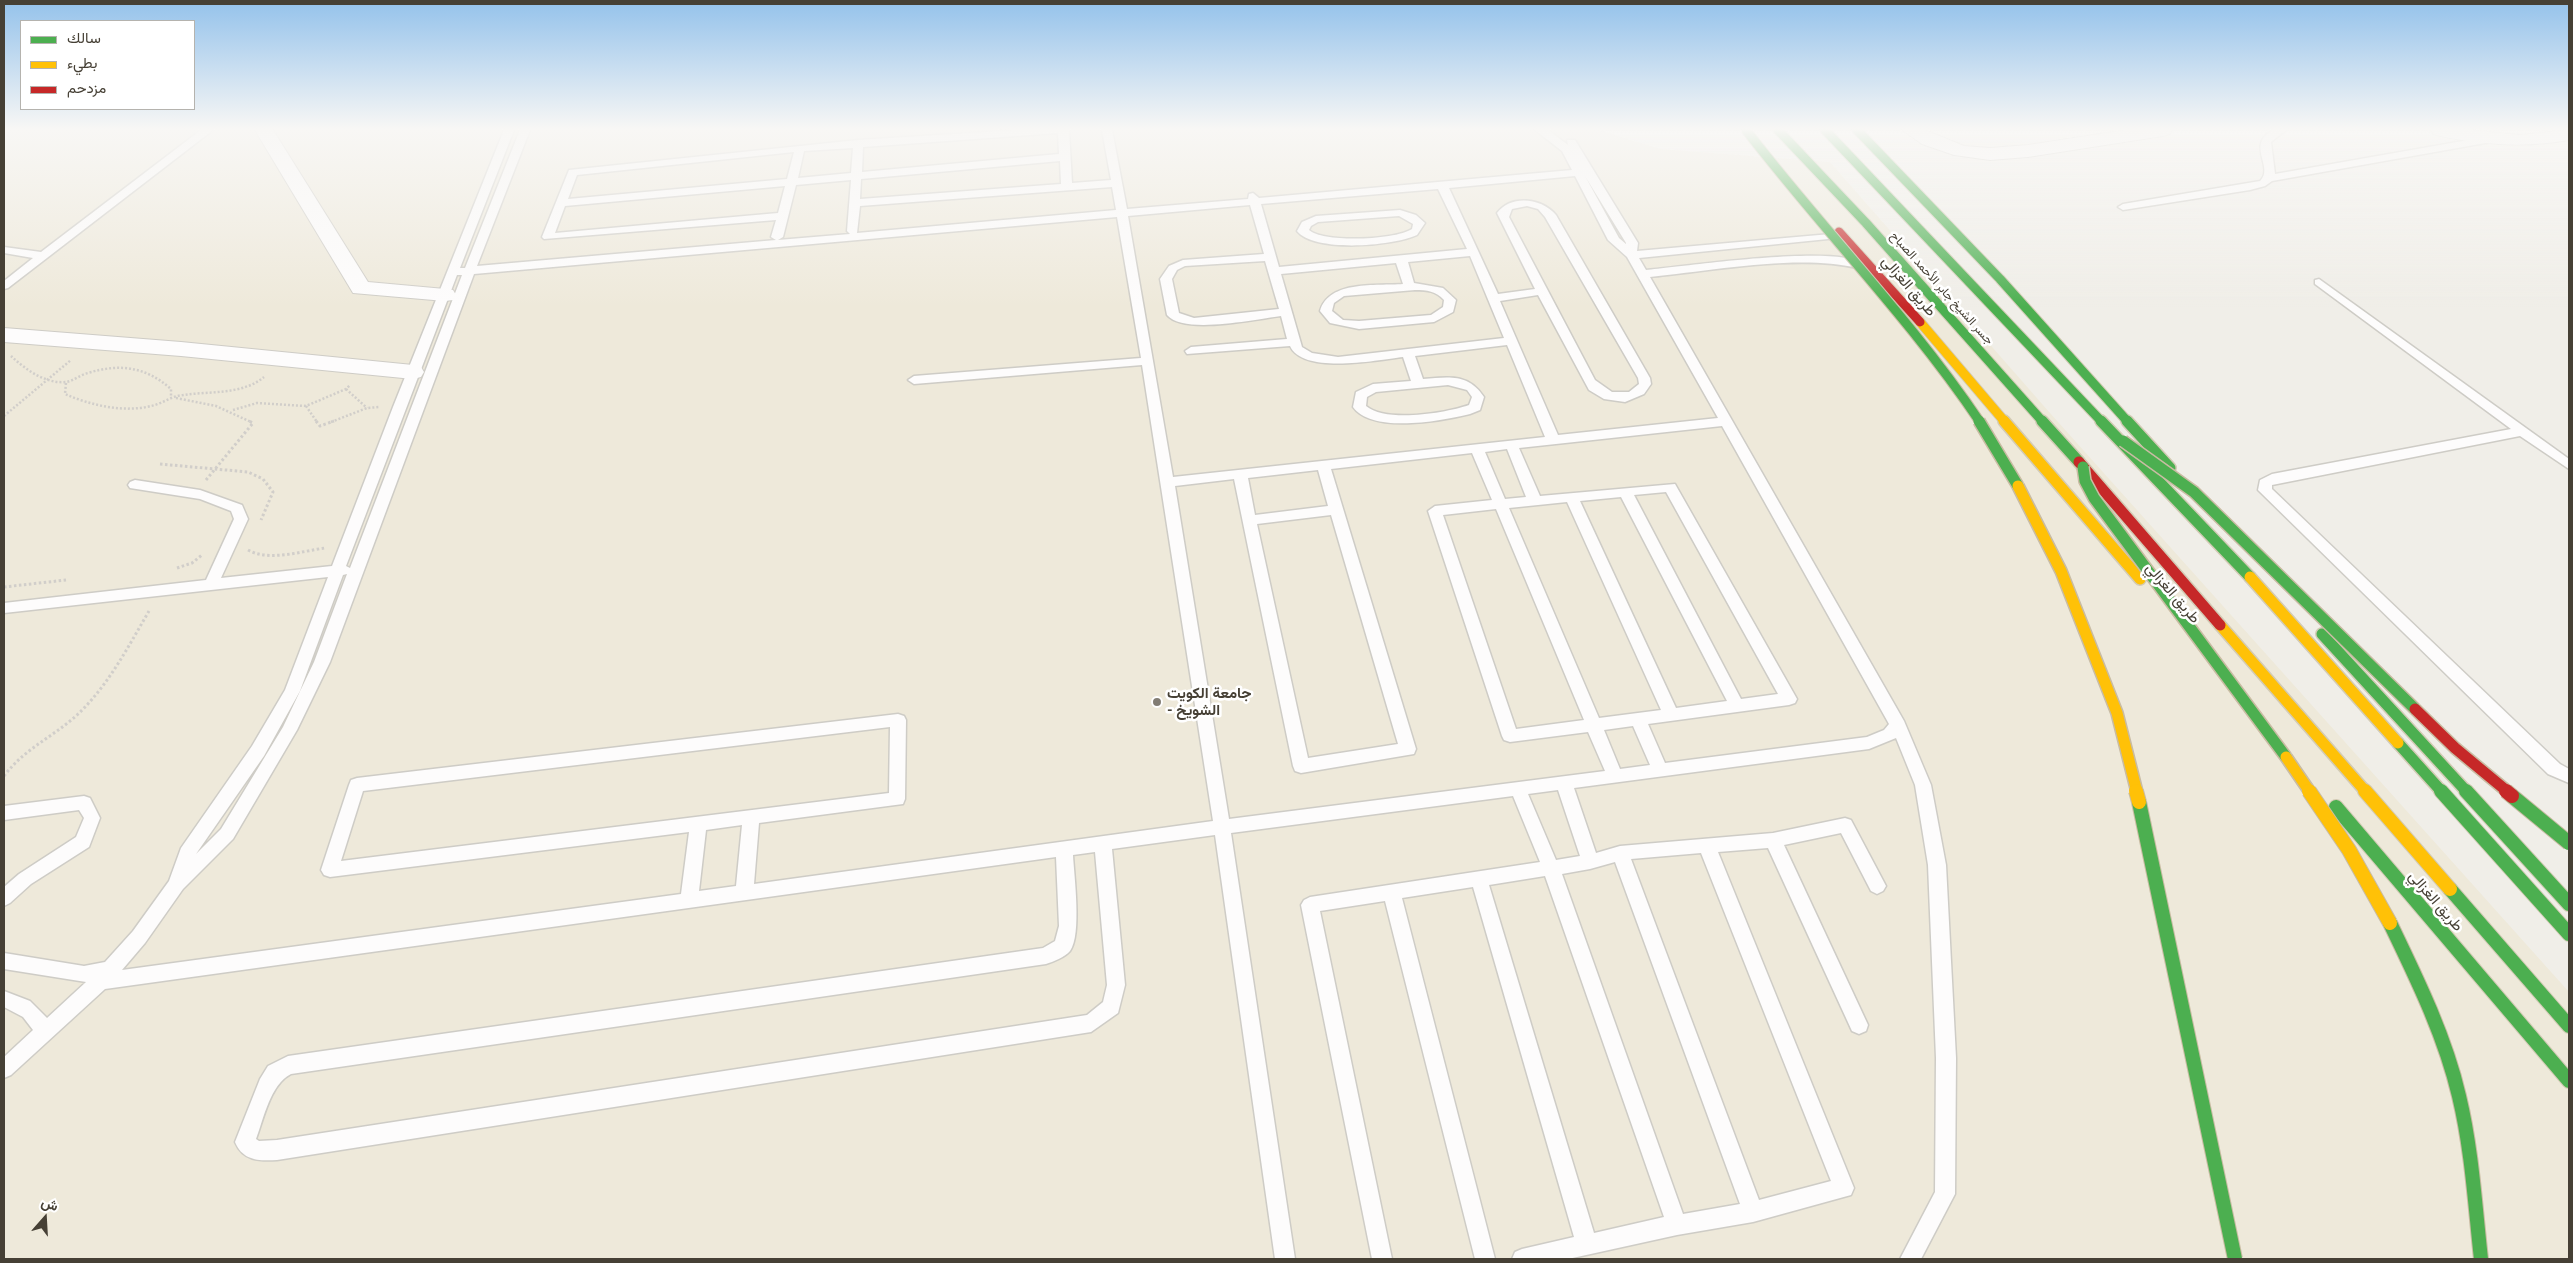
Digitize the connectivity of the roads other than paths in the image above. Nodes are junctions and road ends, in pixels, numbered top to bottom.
1 (131, 189) edge
2 (300, 189) edge
3 (486, 189) edge
4 (502, 189) edge
5 (567, 189) edge
6 (719, 189) edge
7 (790, 189) edge
8 (855, 189) edge
9 (1043, 189) edge
10 (1117, 189) edge
11 (1364, 189) edge
12 (1389, 189) edge
13 (1444, 189) edge
14 (1591, 189) edge
15 (1791, 189) edge
16 (1800, 189) edge
17 (1834, 189) edge
18 (1881, 189) edge
19 (1914, 189) edge
20 (2238, 189) edge
21 (1254, 199) junction
22 (561, 204) junction
23 (854, 204) junction
24 (2123, 207) dead end
25 (1121, 211) junction
26 (782, 216) junction
27 (853, 231) junction
28 (1842, 235) junction
29 (777, 237) junction
30 (1346, 241) junction
31 (4, 250) edge
32 (1474, 252) junction
33 (1631, 254) junction
34 (43, 256) junction
35 (1271, 257) junction
36 (1401, 259) junction
37 (1353, 263) junction
38 (472, 267) junction
39 (455, 268) junction
40 (1275, 271) junction
41 (1876, 271) junction
42 (1643, 274) junction
43 (2319, 282) dead end
44 (4, 286) edge
45 (1410, 287) junction
46 (1542, 291) junction
47 (445, 295) junction
48 (1494, 298) junction
49 (1287, 312) junction
50 (1222, 333) dead end
51 (1512, 341) junction
52 (1294, 342) junction
53 (6, 345) edge
54 (1224, 348) junction
55 (1191, 351) dead end
56 (1408, 352) junction
57 (1148, 361) junction
58 (413, 372) junction
59 (914, 380) dead end
60 (1418, 384) junction
61 (1727, 421) junction
62 (2523, 431) junction
63 (1553, 440) junction
64 (2123, 441) junction
65 (1511, 444) junction
66 (1477, 448) junction
67 (1323, 465) junction
68 (2569, 465) edge
69 (2083, 467) junction
70 (1240, 474) junction
71 (1167, 482) junction
72 (135, 485) dead end
73 (1626, 492) junction
74 (1571, 497) junction
75 (1535, 501) junction
76 (1500, 504) junction
77 (1336, 510) junction
78 (1250, 520) junction
79 (356, 568) junction
80 (336, 571) junction
81 (211, 585) junction
82 (4, 608) edge
83 (1737, 706) junction
84 (1671, 714) junction
85 (1638, 719) junction
86 (1593, 725) junction
87 (1898, 725) junction
88 (1660, 769) junction
89 (1615, 776) junction
90 (2569, 776) edge
91 (1564, 783) junction
92 (1518, 788) junction
93 (4, 813) edge
94 (751, 817) junction
95 (698, 824) junction
96 (1222, 827) junction
97 (1773, 840) junction
98 (1103, 843) junction
99 (2569, 843) edge
100 (1707, 847) junction
101 (1064, 849) junction
102 (1620, 853) junction
103 (1590, 862) junction
104 (1551, 868) junction
105 (1478, 879) junction
106 (177, 884) junction
107 (1876, 886) dead end
108 (1392, 892) junction
109 (744, 893) junction
110 (4, 898) edge
111 (689, 901) junction
112 (2569, 904) edge
113 (2569, 934) edge
114 (4, 961) edge
115 (105, 976) junction
116 (4, 999) edge
117 (1859, 1025) dead end
118 (2569, 1026) edge
119 (44, 1034) junction
120 (4, 1069) edge
121 (2569, 1081) edge
122 (1753, 1212) junction
123 (1677, 1226) junction
124 (1587, 1245) junction
125 (1284, 1259) edge
126 (1382, 1259) edge
127 (1485, 1259) edge
128 (1522, 1259) edge
129 (1910, 1259) edge
130 (2235, 1259) edge
131 (2481, 1259) edge

1 - 34 lane
2 - 47 street
3 - 39 lane
4 - 38 lane
5 - 22 lane
6 - 22 lane
7 - 26 lane
8 - 23 lane
9 - 23 lane
10 - 25 lane
11 - 21 lane
12 - 21 lane
13 - 32 lane
14 - 33 lane
15 - 130 main road, bridge
16 - 28 main road, طريق الغزالي
17 - 69 main road, جسر الشيخ جابر الأحمد الصباح
18 - 64 main road, جسر الشيخ جابر الأحمد الصباح
19 - 112 main road
20 - 24 lane
21 - 25 lane
21 - 35 lane
22 - 26 lane
23 - 27 lane
25 - 27 lane
25 - 38 lane
25 - 57 lane
26 - 29 lane
27 - 29 lane
28 - 33 lane
28 - 41 main road, طريق الغزالي
29 - 38 lane
30 - 30 lane
30 - 37 lane
31 - 34 lane
32 - 36 lane
32 - 48 lane
33 - 42 lane
34 - 44 lane
35 - 40 lane
35 - 49 lane
36 - 37 lane
36 - 45 lane
37 - 40 lane
38 - 39 lane
38 - 79 lane
39 - 47 lane
40 - 49 lane
41 - 42 lane
41 - 121 main road, طريق الغزالي
42 - 61 lane
43 - 62 lane
45 - 45 lane
46 - 46 lane
46 - 48 lane
47 - 58 lane
48 - 51 lane
49 - 52 lane
50 - 54 lane
51 - 56 lane
51 - 63 lane
52 - 54 lane
52 - 56 lane
53 - 58 street
54 - 55 lane
56 - 60 lane
57 - 59 lane
57 - 71 lane
58 - 80 lane
60 - 60 lane
61 - 63 lane
61 - 87 lane
62 - 68 lane
62 - 90 lane
63 - 65 lane
64 - 99 main road, bridge
64 - 113 main road, bridge
65 - 66 lane
65 - 75 lane
66 - 67 lane
66 - 76 lane
67 - 70 lane
67 - 77 lane
69 - 118 main road, طريق الغزالي
69 - 131 main road, bridge
70 - 71 lane
70 - 78 lane
71 - 96 lane
72 - 81 lane
73 - 74 lane
73 - 83 lane
73 - 83 lane
74 - 75 lane
74 - 84 lane
75 - 76 lane
76 - 86 lane
76 - 86 lane
77 - 78 lane
77 - 78 lane
79 - 80 lane
79 - 106 lane
80 - 81 lane
80 - 106 lane
81 - 82 lane
83 - 84 lane
84 - 85 lane
85 - 86 lane
85 - 88 lane
86 - 89 lane
87 - 88 lane
87 - 129 lane
88 - 89 lane
89 - 91 lane
91 - 92 lane
91 - 103 lane
92 - 96 lane
92 - 104 lane
93 - 110 lane
94 - 95 lane
94 - 95 lane
94 - 109 lane
95 - 111 lane
96 - 98 lane
96 - 125 lane
97 - 100 lane
97 - 107 lane
97 - 117 lane
98 - 101 lane
98 - 101 lane
100 - 102 lane
100 - 122 lane
101 - 109 lane
102 - 103 lane
102 - 122 lane
103 - 104 lane
104 - 105 lane
104 - 123 lane
105 - 108 lane
105 - 124 lane
106 - 115 lane
108 - 126 lane
108 - 127 lane
109 - 111 lane
111 - 115 lane
114 - 115 lane
115 - 119 lane
116 - 119 lane
119 - 120 lane
122 - 123 lane
123 - 124 lane
124 - 128 lane

